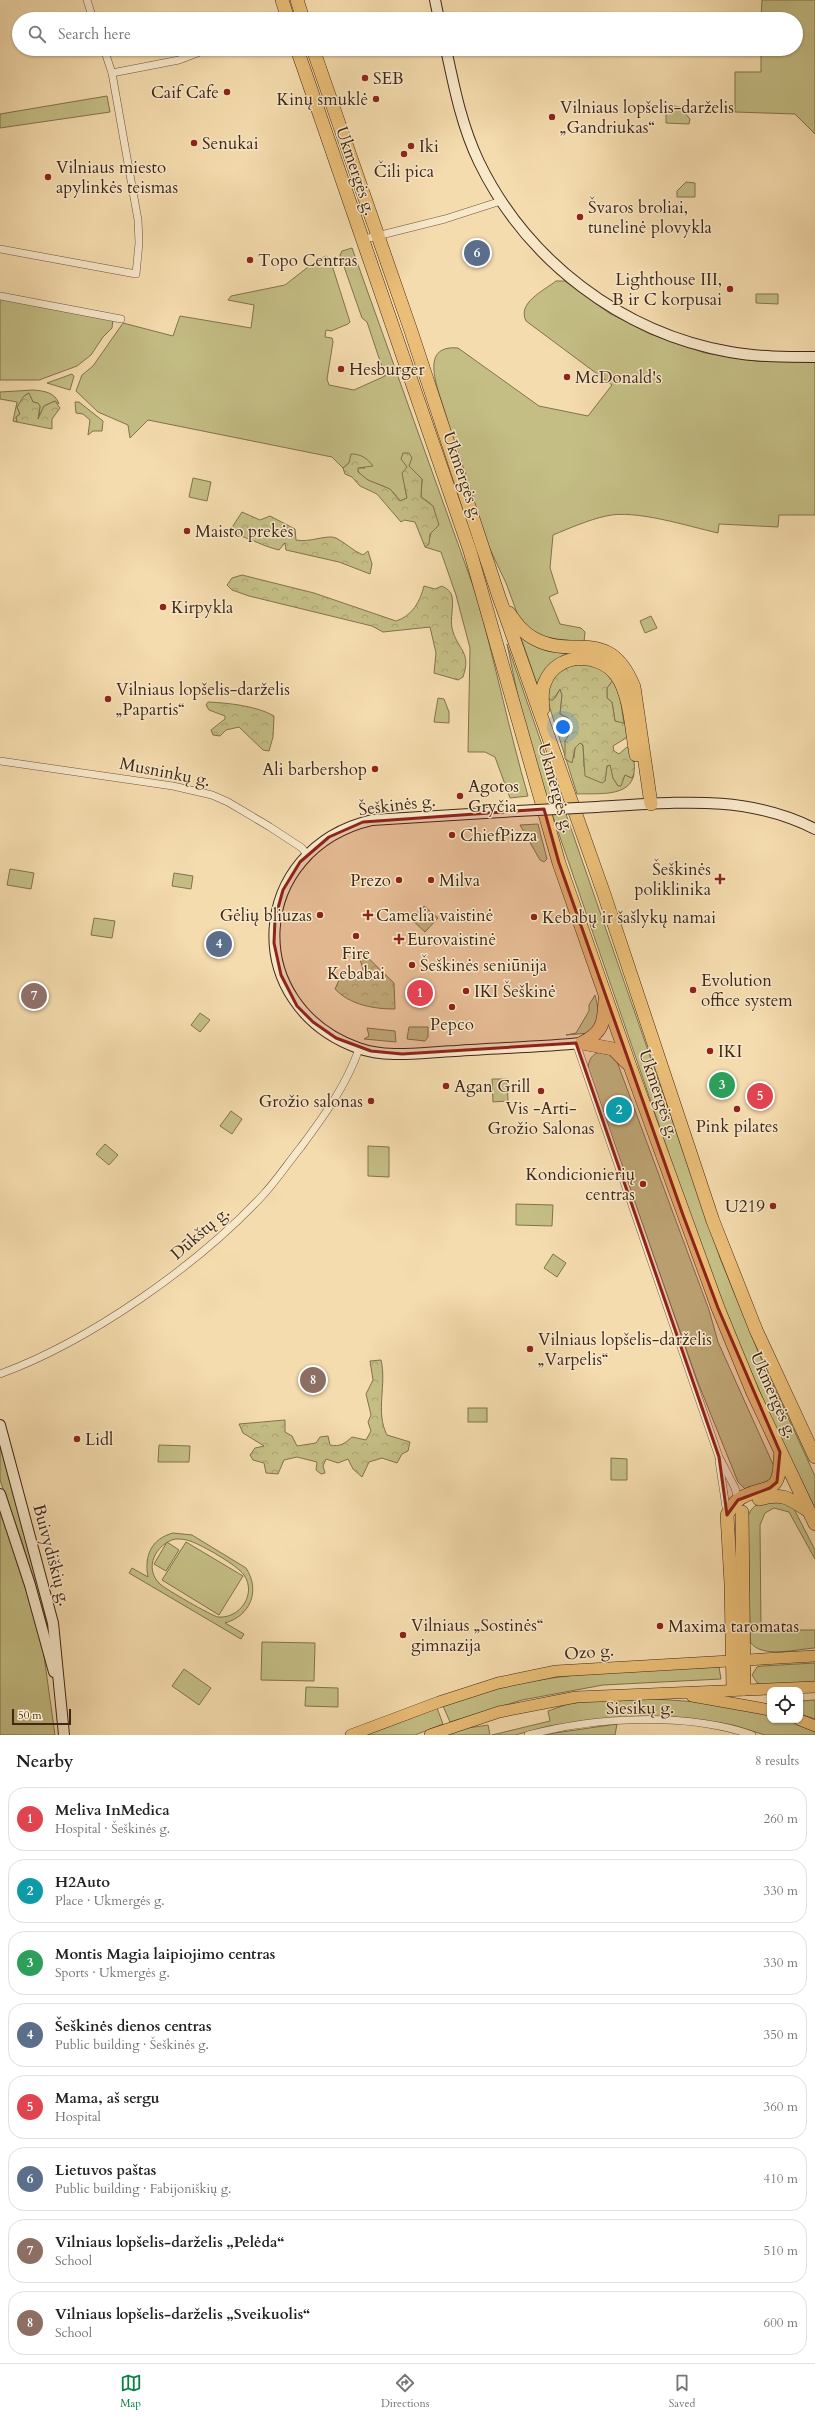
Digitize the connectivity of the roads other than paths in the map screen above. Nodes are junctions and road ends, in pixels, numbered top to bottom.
1 (87, 0) edge
2 (282, 0) edge
3 (297, 0) edge
4 (435, 0) edge
5 (91, 12) edge
6 (286, 12) edge
7 (300, 12) edge
8 (438, 12) edge
9 (106, 56) edge
10 (190, 56) edge
11 (299, 56) edge
12 (315, 56) edge
13 (448, 56) edge
14 (112, 73) junction
15 (501, 201) junction
16 (378, 236) junction
17 (361, 240) junction
18 (0, 249) edge
19 (0, 296) edge
20 (121, 319) dead end
21 (815, 357) edge
22 (499, 597) junction
23 (544, 723) junction
24 (0, 761) edge
25 (647, 804) junction
26 (815, 829) edge
27 (308, 855) junction
28 (605, 994) junction
29 (579, 1043) junction
30 (359, 1049) junction
31 (630, 1066) junction
32 (0, 1374) edge
33 (0, 1425) edge
34 (812, 1448) edge
35 (780, 1452) junction
36 (719, 1457) junction
37 (815, 1457) edge
38 (0, 1494) edge
39 (738, 1500) junction
40 (808, 1511) junction
41 (742, 1512) junction
42 (727, 1515) junction
43 (815, 1524) edge
44 (815, 1656) edge
45 (738, 1660) junction
46 (815, 1687) edge
47 (738, 1689) junction
48 (670, 1692) junction
49 (60, 1695) junction
50 (767, 1709) edge
51 (803, 1721) edge
52 (815, 1726) edge
53 (64, 1735) edge
54 (351, 1735) edge
55 (430, 1735) edge
56 (528, 1735) edge
57 (752, 1735) edge

1 - 5 street
2 - 6 highway
3 - 7 highway
4 - 8 street
9 - 14 street
10 - 14 street
11 - 17 highway, Ukmergės g.
12 - 16 highway, Ukmergės g.
13 - 15 street
14 - 18 street
15 - 16 street
15 - 21 street
16 - 17 street
16 - 22 highway, Ukmergės g.
17 - 28 highway, Ukmergės g.
19 - 20 street
22 - 23 highway, Ukmergės g.
22 - 25 highway
23 - 25 highway
23 - 34 highway, Ukmergės g.
24 - 27 street, Musninkų g.
25 - 26 street, Šeškinės g.
25 - 27 street, Šeškinės g., bridge
27 - 30 street, Šeškinės g.
28 - 29 highway
28 - 31 highway, Ukmergės g.
29 - 30 street, Šeškinės g.
29 - 31 highway
29 - 36 street
30 - 32 street, Dūkštų g.
31 - 35 highway, Ukmergės g.
33 - 49 street, Buivydiškių g.
34 - 37 highway, Ukmergės g.
35 - 39 highway
35 - 40 highway, Ukmergės g.
36 - 39 street
36 - 42 street
38 - 49 street, Buivydiškių g.
39 - 41 street
39 - 42 highway
40 - 41 highway
40 - 43 highway, Ukmergės g.
41 - 42 highway
41 - 45 highway
42 - 45 highway
44 - 45 main road, Ozo g.
45 - 47 highway
45 - 54 main road, Ozo g.
46 - 47 main road
47 - 48 main road
48 - 50 main road
48 - 55 main road
49 - 53 street, Buivydiškių g.
51 - 52 main road
56 - 57 street, Siesikų g.

